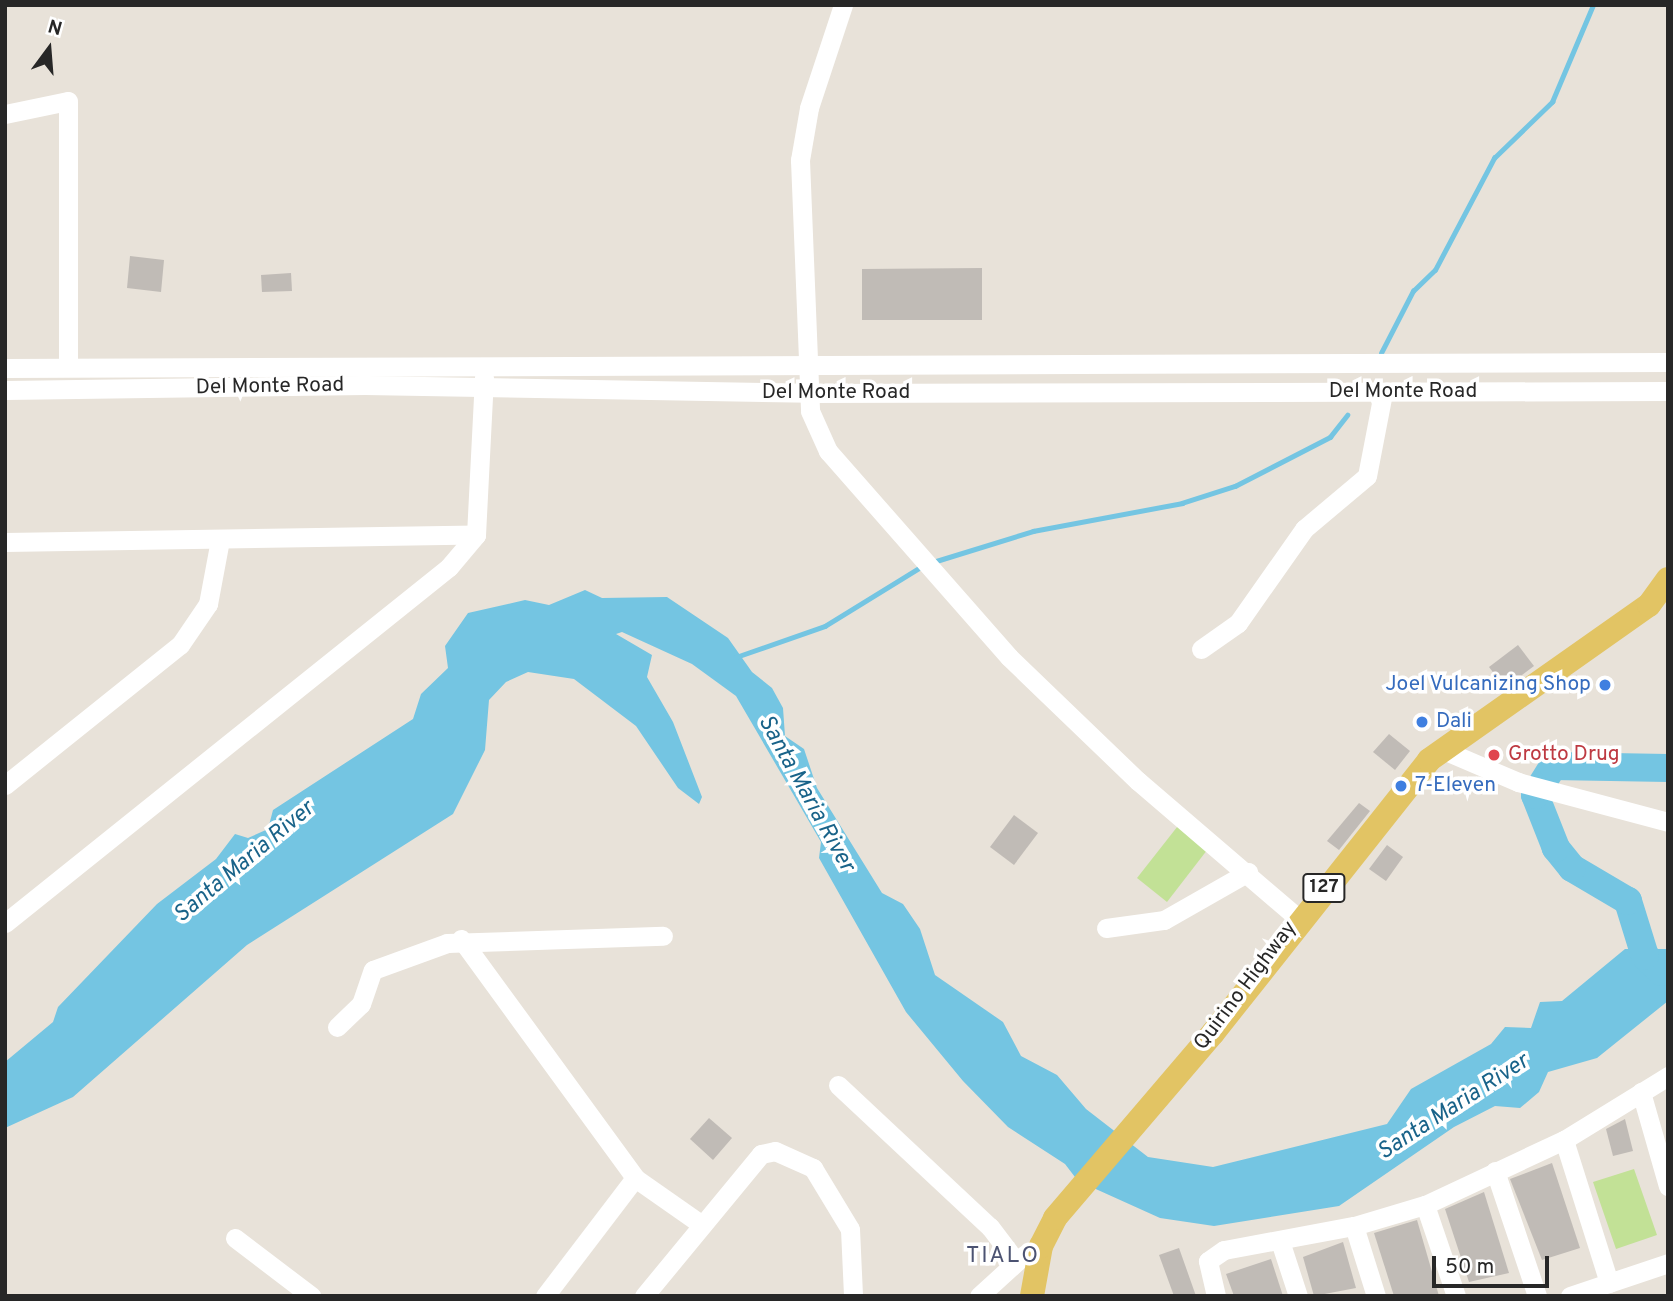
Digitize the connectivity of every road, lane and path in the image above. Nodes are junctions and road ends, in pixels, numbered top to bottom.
1 (843, 5) edge
2 (5, 114) edge
3 (1668, 362) edge
4 (1481, 364) junction
5 (484, 365) junction
6 (5, 368) edge
7 (68, 368) junction
8 (809, 369) junction
9 (484, 388) junction
10 (5, 390) edge
11 (1668, 391) edge
12 (1481, 392) junction
13 (809, 393) junction
14 (1383, 393) junction
15 (476, 535) junction
16 (220, 540) junction
17 (5, 542) edge
18 (1668, 579) edge
19 (1201, 649) dead end
20 (1441, 749) junction
21 (5, 785) edge
22 (1668, 822) edge
23 (1248, 872) junction
24 (1298, 918) junction
25 (5, 923) edge
26 (1106, 928) dead end
27 (663, 936) dead end
28 (461, 939) junction
29 (337, 1027) dead end
30 (1668, 1076) edge
31 (838, 1085) dead end
32 (1641, 1092) junction
33 (1564, 1140) junction
34 (1495, 1171) junction
35 (635, 1178) junction
36 (1668, 1185) edge
37 (1425, 1205) junction
38 (702, 1225) junction
39 (1354, 1226) junction
40 (235, 1238) dead end
41 (1280, 1241) junction
42 (1041, 1246) junction
43 (1016, 1260) junction
44 (1668, 1263) edge
45 (1609, 1283) junction
46 (311, 1296) edge
47 (545, 1296) edge
48 (644, 1296) edge
49 (853, 1296) edge
50 (979, 1296) edge
51 (1032, 1296) edge
52 (1216, 1296) edge
53 (1298, 1296) edge
54 (1376, 1296) edge
55 (1456, 1296) edge
56 (1536, 1296) edge
57 (1570, 1296) edge

1 - 8 street
2 - 7 street
3 - 4 street, Del Monte Road
4 - 8 street, Del Monte Road
4 - 12 street
5 - 7 street, Del Monte Road
5 - 8 street, Del Monte Road
5 - 9 street
6 - 7 street, Del Monte Road
8 - 13 street
9 - 10 street, Del Monte Road
9 - 13 street, Del Monte Road
9 - 15 street
11 - 12 street, Del Monte Road
12 - 14 street, Del Monte Road
13 - 14 street, Del Monte Road
13 - 23 street
14 - 19 street
15 - 16 street
15 - 25 street
16 - 17 street
16 - 21 street
18 - 20 main road, Quirino Highway / 127
20 - 22 street
20 - 24 main road, Quirino Highway / 127
23 - 24 street
23 - 26 street
24 - 42 main road, Quirino Highway / 127
27 - 28 street
28 - 29 street
28 - 35 street
30 - 32 street
31 - 43 street
32 - 33 street
32 - 36 street
33 - 34 street
33 - 45 street
34 - 37 street
34 - 56 street
35 - 38 street
35 - 47 street
37 - 39 street
37 - 55 street
38 - 48 street
38 - 49 street
39 - 41 street
39 - 54 street
40 - 46 street
41 - 52 street
41 - 53 street
42 - 43 street
42 - 51 main road, Quirino Highway
43 - 50 street
44 - 45 street
45 - 57 street

